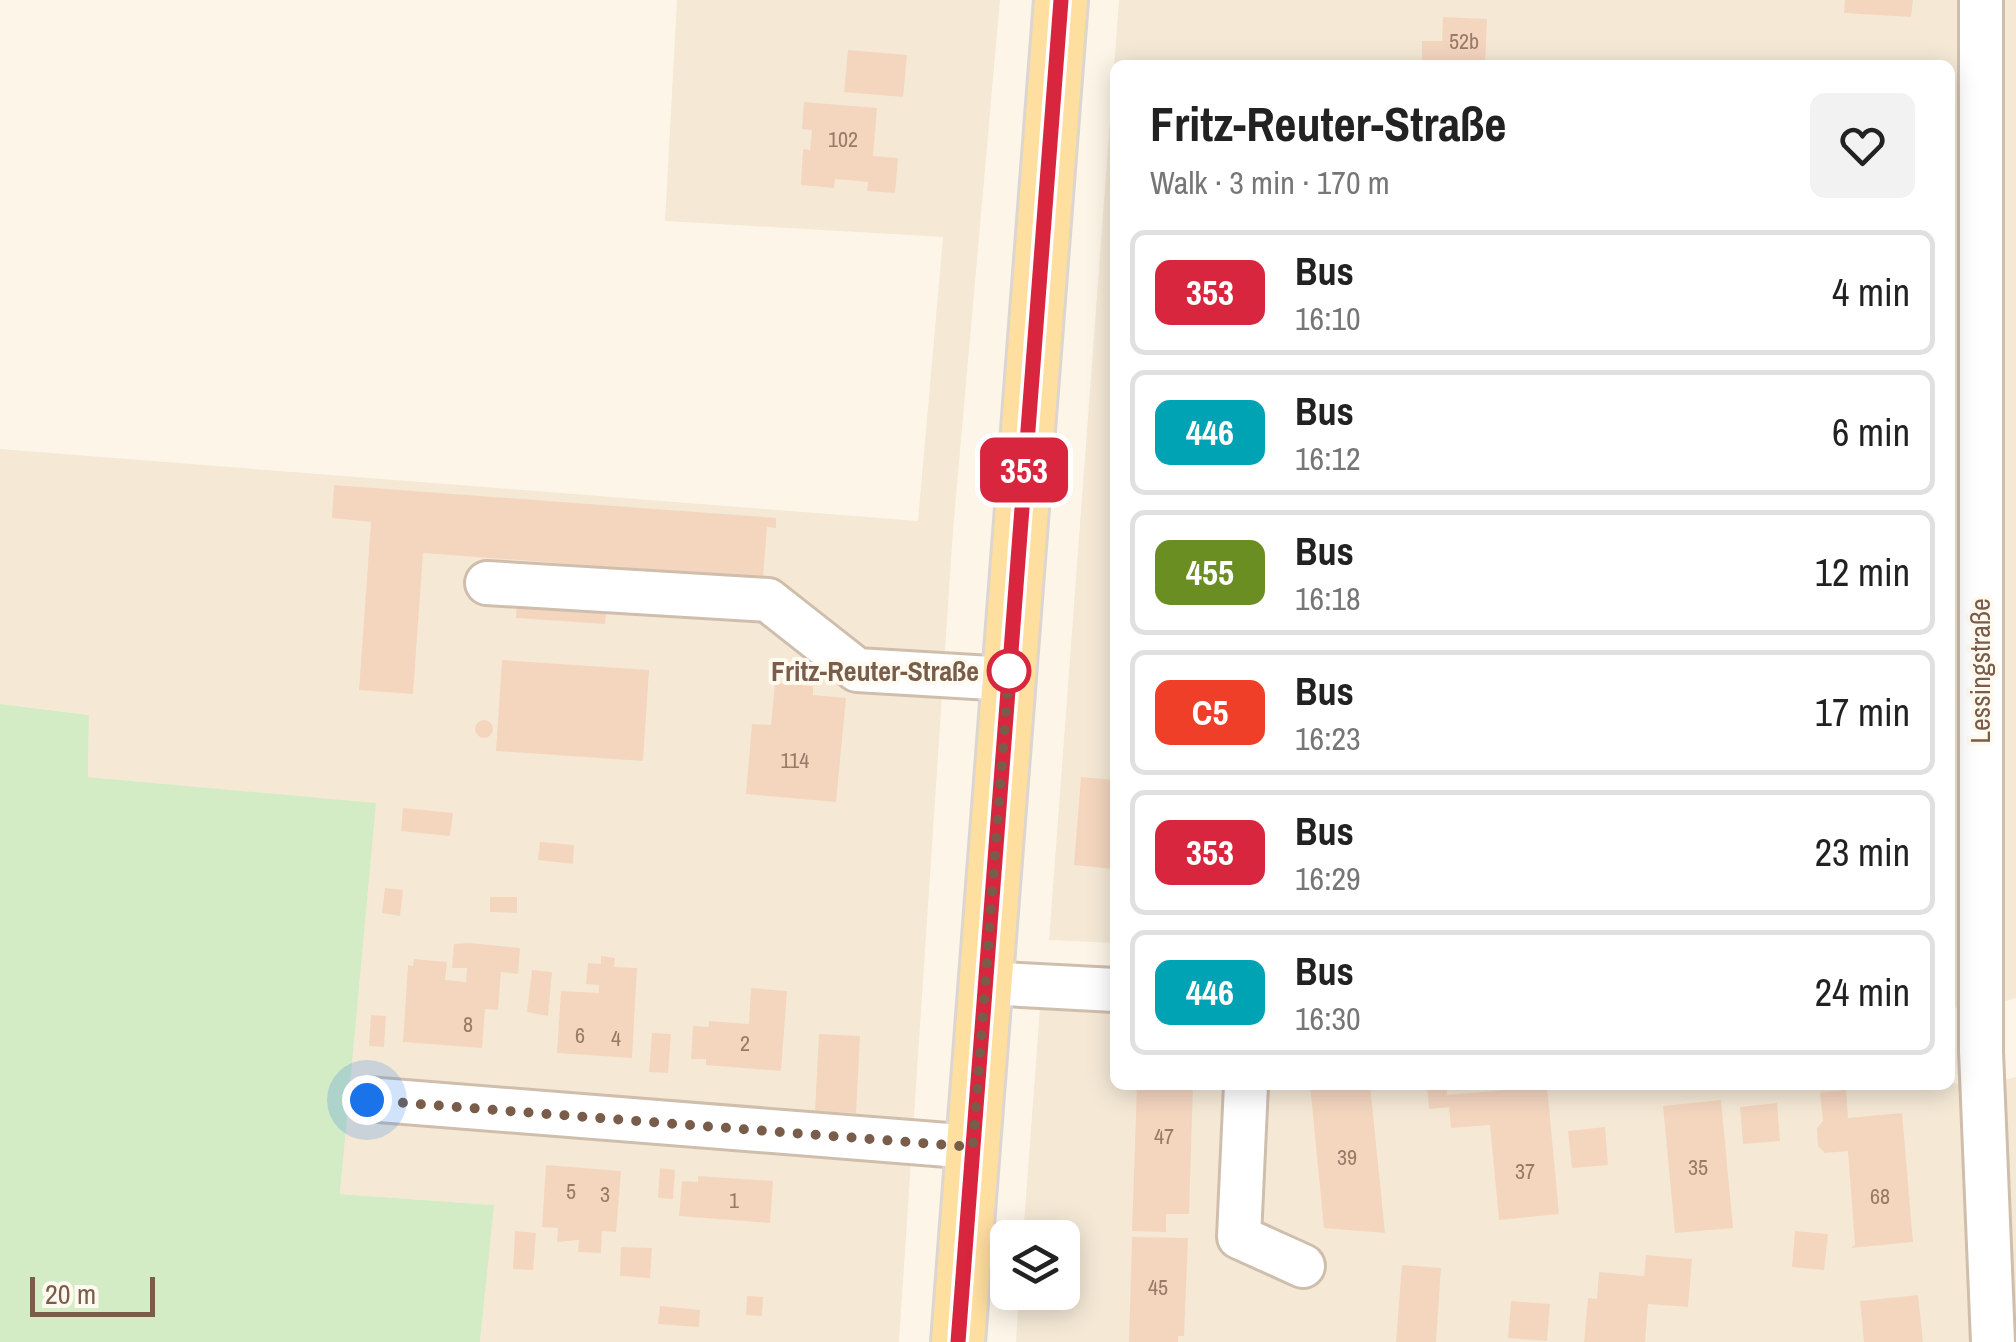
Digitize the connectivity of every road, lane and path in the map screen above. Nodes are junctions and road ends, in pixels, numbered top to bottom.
1 (1061, 0) edge
2 (1981, 0) edge
3 (1965, 432) edge
4 (488, 582) dead end
5 (1008, 679) junction
6 (984, 983) junction
7 (1110, 990) edge
8 (1982, 1049) edge
9 (1246, 1090) edge
10 (367, 1100) dead end
11 (973, 1147) junction
12 (1304, 1266) dead end
13 (958, 1342) edge
14 (1993, 1342) edge

1 - 5 main road
2 - 3 street, Lessingstraße
3 - 8 street, Lessingstraße
4 - 5 street
5 - 6 main road
6 - 7 street
6 - 11 main road
8 - 14 street, Lessingstraße
9 - 12 street
10 - 11 street
11 - 13 main road

